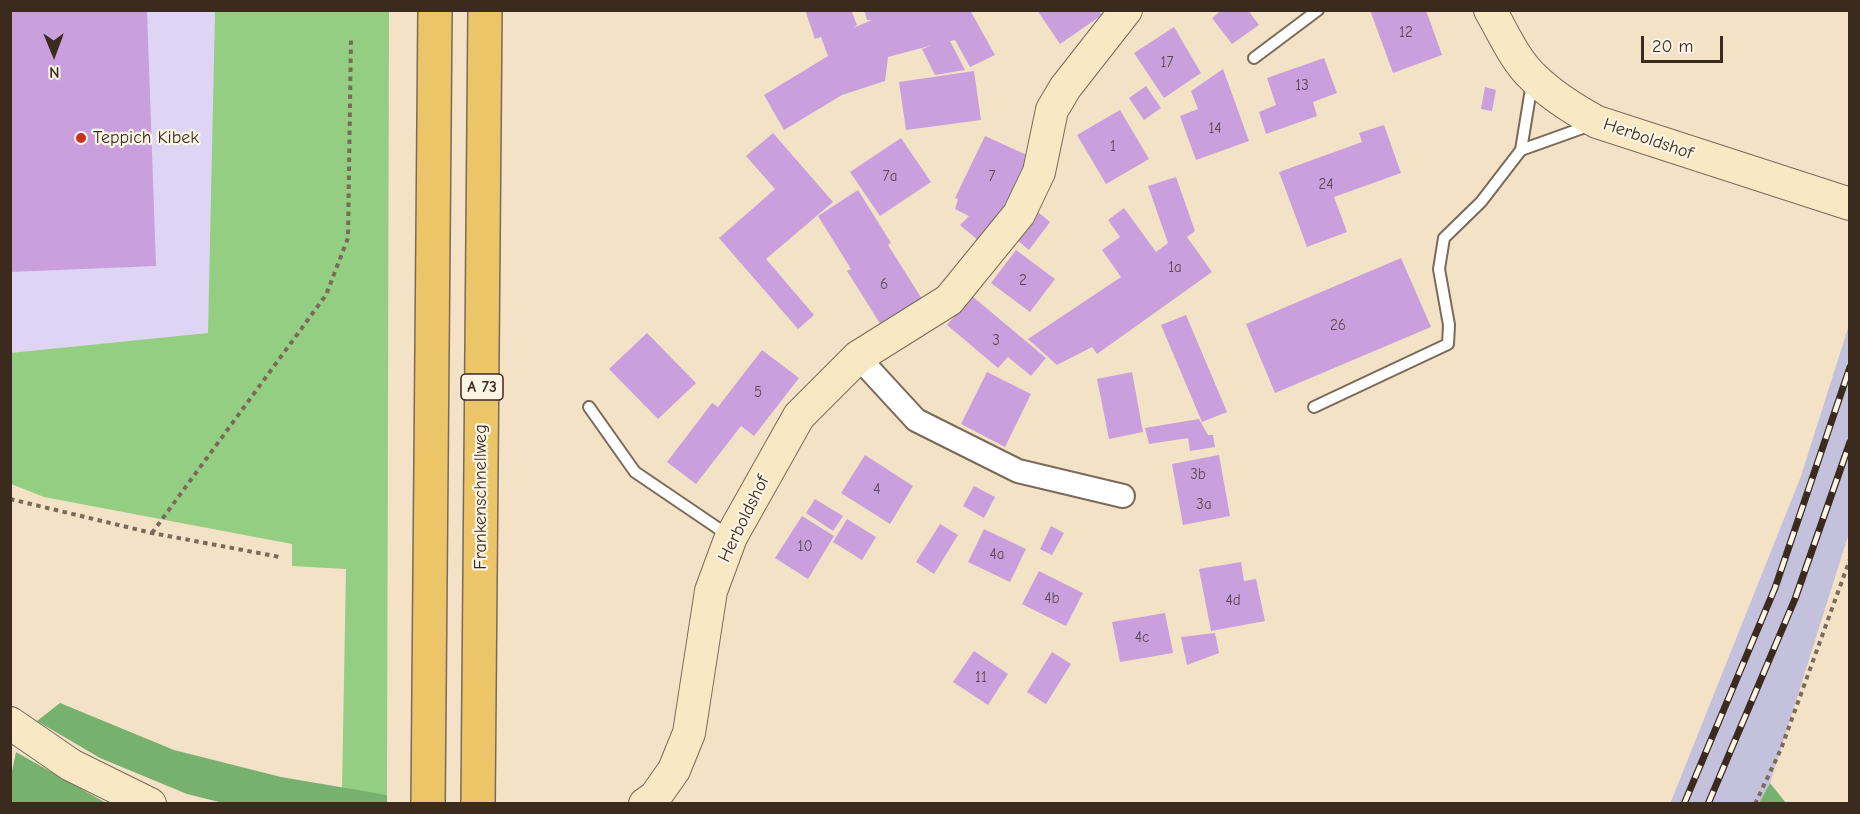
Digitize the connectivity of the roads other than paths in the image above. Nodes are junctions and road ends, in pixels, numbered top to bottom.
1 (435, 10) edge
2 (485, 10) edge
3 (1126, 10) edge
4 (1318, 10) edge
5 (1490, 10) edge
6 (1254, 58) dead end
7 (1533, 77) junction
8 (1597, 122) junction
9 (1521, 150) junction
10 (1850, 204) edge
11 (858, 357) junction
12 (589, 407) dead end
13 (1314, 407) dead end
14 (1123, 496) dead end
15 (731, 537) junction
16 (10, 723) edge
17 (150, 804) edge
18 (428, 804) edge
19 (478, 804) edge
20 (645, 804) edge

1 - 18 highway
2 - 19 highway, Frankenschnellweg / A 73
3 - 11 street, Herboldshof
4 - 6 lane
5 - 7 street, Herboldshof
7 - 8 street, Herboldshof
7 - 9 lane
8 - 9 lane
8 - 10 street, Herboldshof
9 - 13 lane
11 - 14 street
11 - 15 street, Herboldshof
12 - 15 lane
15 - 20 street, Herboldshof
16 - 17 street

